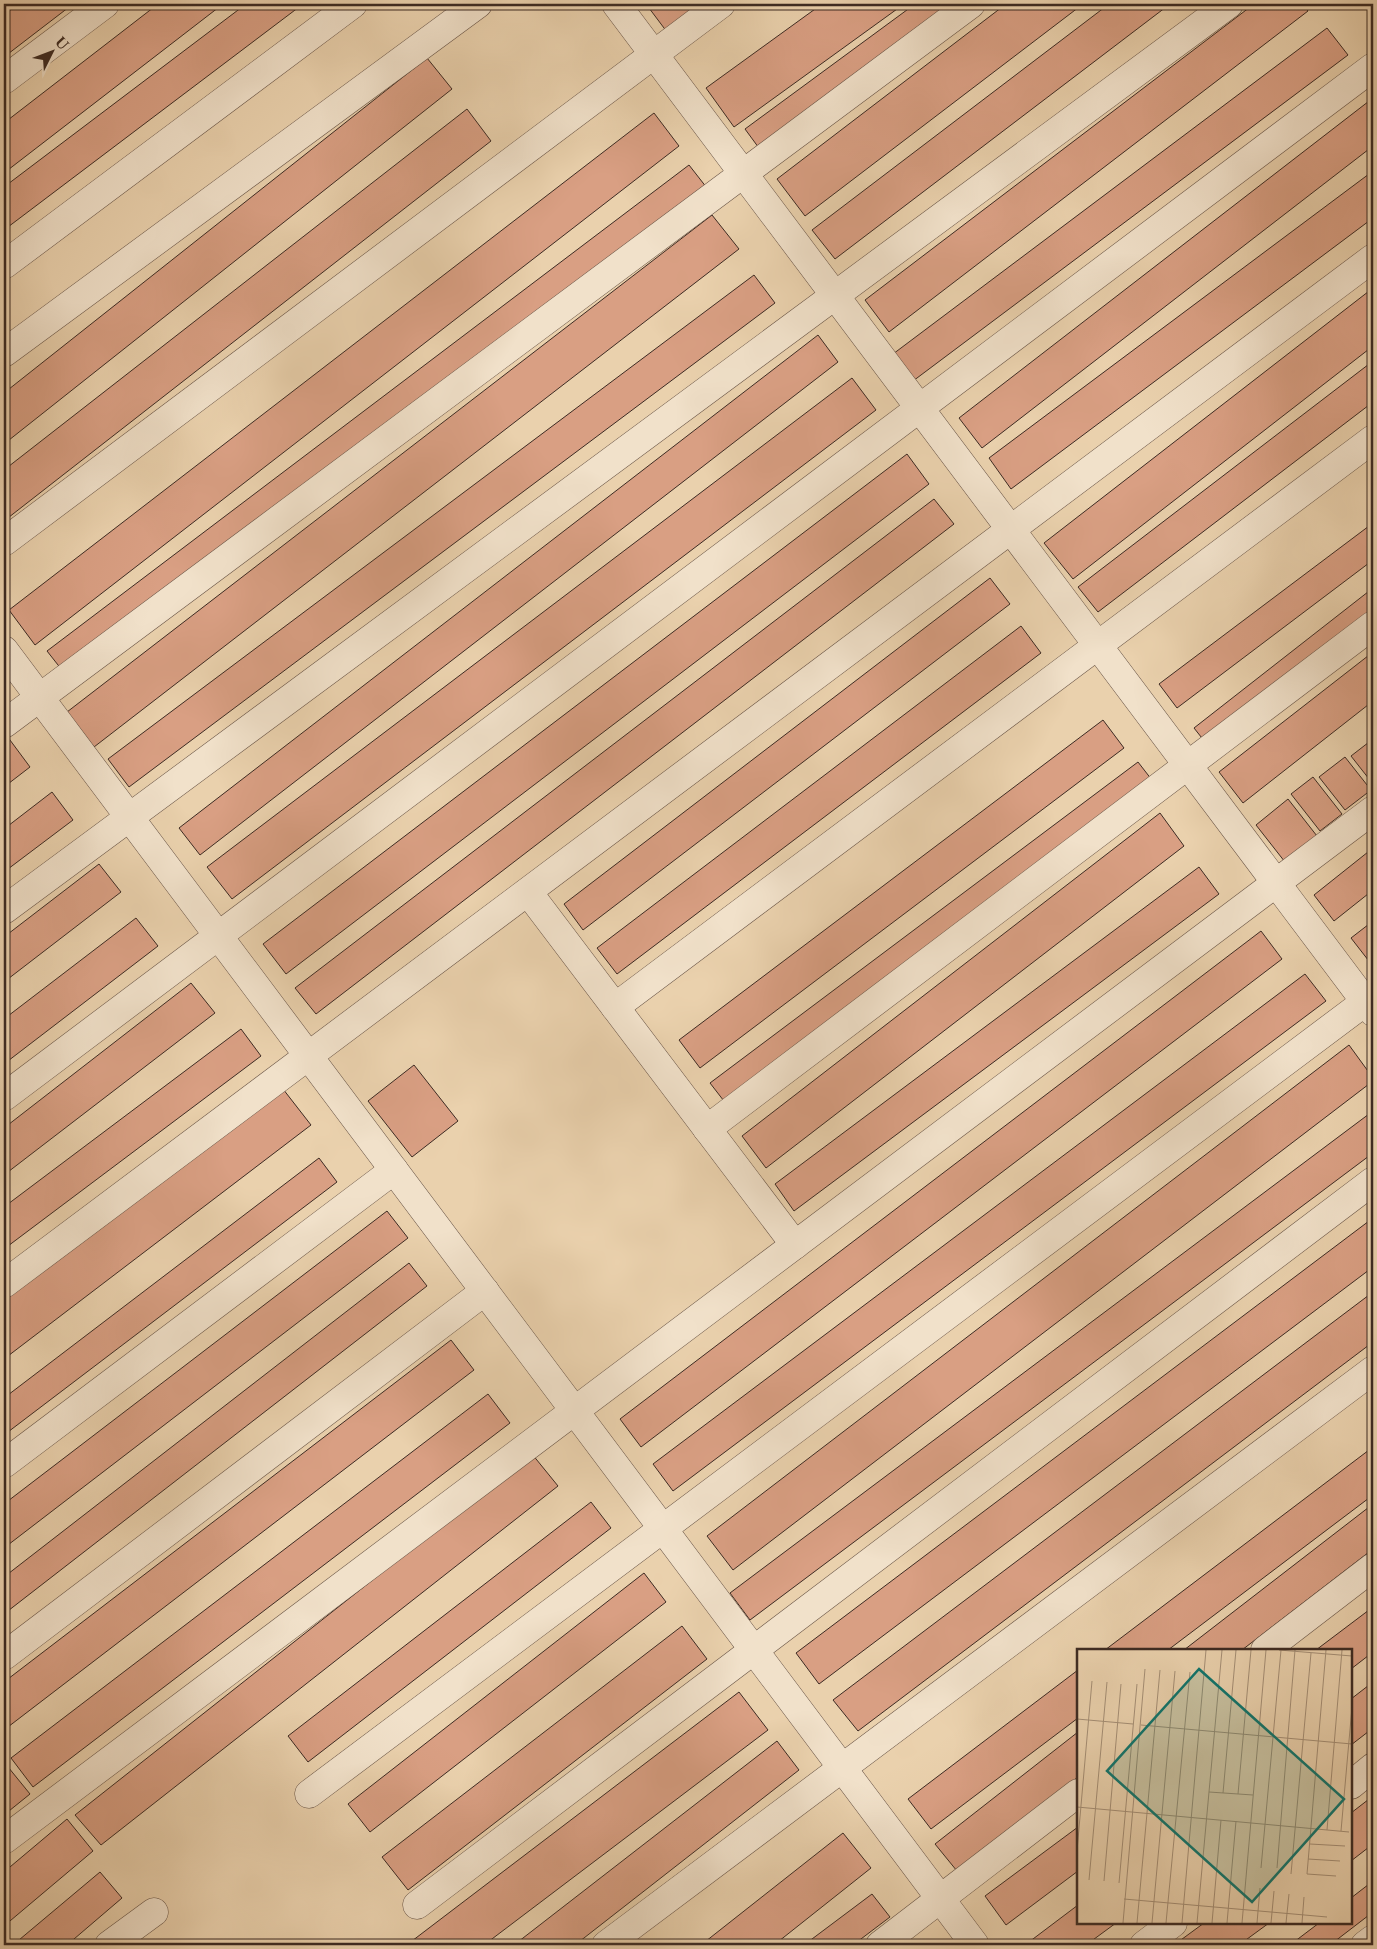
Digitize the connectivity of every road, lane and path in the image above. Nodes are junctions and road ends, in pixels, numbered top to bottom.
1 (105, 4) edge
2 (353, 4) edge
3 (478, 4) edge
4 (616, 4) edge
5 (721, 4) edge
6 (971, 4) edge
7 (1229, 4) edge
8 (654, 54) junction
9 (1373, 67) edge
10 (4, 80) edge
11 (743, 173) junction
12 (1373, 258) edge
13 (4, 265) edge
14 (835, 295) junction
15 (4, 353) edge
16 (920, 408) junction
17 (1373, 439) edge
18 (1011, 530) junction
19 (4, 542) edge
20 (1373, 625) edge
21 (1098, 646) junction
22 (4, 650) edge
23 (39, 697) junction
24 (4, 724) edge
25 (1188, 766) junction
26 (1373, 810) edge
27 (130, 817) junction
28 (1276, 883) junction
29 (528, 892) junction
30 (4, 910) edge
31 (218, 936) junction
32 (1371, 1003) edge
33 (615, 1007) junction
34 (308, 1056) junction
35 (4, 1097) edge
36 (707, 1129) junction
37 (394, 1170) junction
38 (1373, 1181) edge
39 (795, 1245) junction
40 (4, 1284) edge
41 (485, 1291) junction
42 (1373, 1370) edge
43 (574, 1410) junction
44 (4, 1464) edge
45 (663, 1529) junction
46 (1373, 1567) edge
47 (1266, 1649) edge
48 (754, 1650) junction
49 (4, 1656) edge
50 (1373, 1767) edge
51 (842, 1768) junction
52 (1352, 1784) edge
53 (310, 1794) dead end
54 (1077, 1795) edge
55 (4, 1840) edge
56 (939, 1900) junction
57 (417, 1905) dead end
58 (154, 1912) dead end
59 (1172, 1924) edge
60 (1373, 1939) edge
61 (110, 1945) edge
62 (606, 1945) edge
63 (880, 1945) edge
64 (975, 1945) edge
65 (1144, 1945) edge
66 (1365, 1945) edge

1 - 10 street
2 - 13 street
3 - 15 street
4 - 8 street
5 - 8 street
6 - 11 street
7 - 14 street
8 - 11 street
8 - 19 street
9 - 16 street
11 - 14 street
11 - 23 street
12 - 18 street
14 - 16 street
14 - 27 street
16 - 18 street
16 - 31 street
17 - 21 street
18 - 21 street
18 - 29 street
20 - 25 street
21 - 25 street
21 - 33 street
22 - 23 street
23 - 24 street
23 - 27 street
25 - 28 street
25 - 36 street
26 - 28 street
27 - 30 street
27 - 31 street
28 - 32 street
28 - 39 street
29 - 33 street
29 - 34 street
31 - 34 street
31 - 35 street
32 - 45 street
33 - 36 street
34 - 37 street
34 - 40 street
36 - 39 street
37 - 41 street
37 - 44 street
38 - 48 street
39 - 43 street
41 - 43 street
41 - 49 street
42 - 51 street
43 - 45 street
43 - 55 street
45 - 48 street
45 - 53 street
46 - 47 street
48 - 51 street
48 - 57 street
50 - 52 street
51 - 56 street
51 - 62 street
54 - 56 street
56 - 63 street
56 - 64 street
58 - 61 street
59 - 65 street
60 - 66 street

